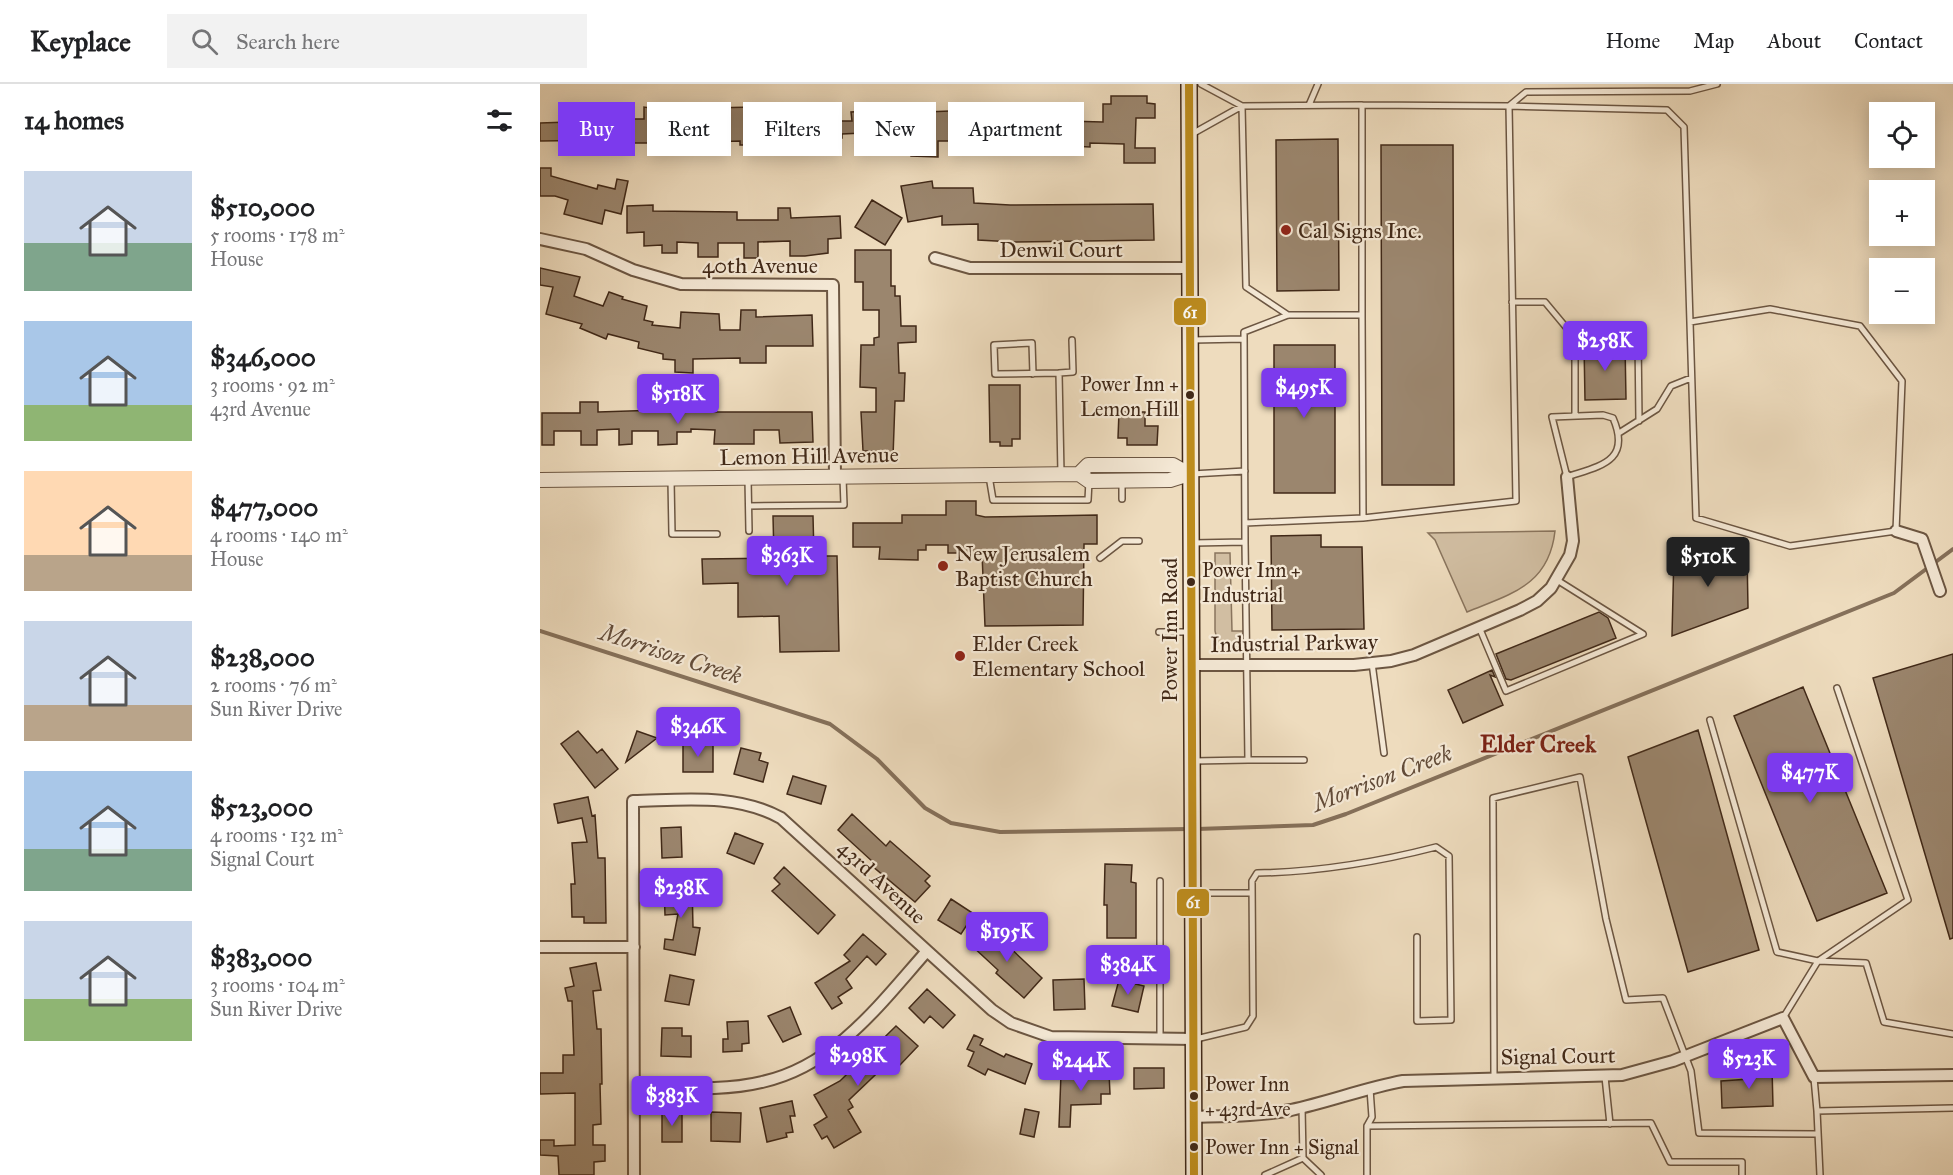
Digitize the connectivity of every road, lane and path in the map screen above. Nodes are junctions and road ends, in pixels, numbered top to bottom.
1 (1189, 84) edge
2 (1201, 84) edge
3 (1318, 84) edge
4 (1717, 84) edge
5 (1561, 87) edge
6 (1309, 105) junction
7 (1362, 105) junction
8 (1242, 106) junction
9 (1509, 106) junction
10 (1189, 136) junction
11 (540, 239) edge
12 (935, 258) dead end
13 (1189, 268) junction
14 (1512, 302) junction
15 (1288, 315) junction
16 (1362, 315) junction
17 (1690, 322) junction
18 (1575, 338) junction
19 (1244, 339) junction
20 (1072, 340) dead end
21 (1189, 340) junction
22 (1059, 373) junction
23 (1033, 374) junction
24 (1691, 378) junction
25 (1575, 416) junction
26 (1639, 421) junction
27 (1619, 433) junction
28 (1245, 471) junction
29 (1061, 474) junction
30 (1085, 474) junction
31 (1189, 474) junction
32 (989, 475) junction
33 (748, 477) junction
34 (839, 477) junction
35 (1567, 477) junction
36 (671, 478) junction
37 (540, 480) edge
38 (1122, 481) junction
39 (1122, 499) dead end
40 (749, 506) junction
41 (1363, 518) junction
42 (1245, 523) junction
43 (749, 531) dead end
44 (1896, 531) junction
45 (717, 534) dead end
46 (1139, 541) dead end
47 (1191, 543) junction
48 (1245, 543) junction
49 (1100, 558) dead end
50 (1557, 580) junction
51 (1940, 591) dead end
52 (1479, 627) junction
53 (1159, 632) dead end
54 (1192, 632) junction
55 (1372, 663) junction
56 (1192, 665) junction
57 (1248, 665) junction
58 (1837, 688) dead end
59 (1710, 720) dead end
60 (1384, 753) dead end
61 (1248, 760) junction
62 (1304, 760) dead end
63 (1192, 761) junction
64 (1160, 881) dead end
65 (1252, 892) junction
66 (1194, 893) junction
67 (1417, 937) dead end
68 (540, 947) edge
69 (634, 947) junction
70 (927, 951) junction
71 (1818, 960) junction
72 (1783, 1018) junction
73 (1953, 1034) edge
74 (1160, 1039) junction
75 (1194, 1040) junction
76 (1685, 1056) junction
77 (1953, 1075) edge
78 (1494, 1077) junction
79 (1605, 1077) junction
80 (1814, 1077) junction
81 (634, 1087) junction
82 (1370, 1087) junction
83 (1302, 1107) junction
84 (1953, 1108) edge
85 (1817, 1111) junction
86 (1194, 1117) junction
87 (1610, 1124) junction
88 (1367, 1126) junction
89 (1817, 1134) junction
90 (1303, 1158) junction
91 (634, 1175) edge
92 (1194, 1175) edge
93 (1265, 1175) edge
94 (1322, 1175) edge
95 (1367, 1175) edge
96 (1742, 1175) edge
97 (1820, 1175) edge

1 - 10 main road, Power Inn Road
2 - 8 lane
3 - 6 lane
4 - 5 lane
5 - 9 lane
6 - 7 lane
6 - 8 lane
7 - 9 lane
7 - 16 lane
8 - 10 lane
8 - 15 lane
9 - 14 lane
9 - 17 lane
10 - 13 main road, Power Inn Road
11 - 34 street, 40th Avenue
12 - 13 street, Denwil Court
13 - 21 main road, Power Inn Road
14 - 18 lane
14 - 41 lane
15 - 16 lane
15 - 19 lane
16 - 41 lane
17 - 24 lane
17 - 44 lane
18 - 25 lane
18 - 26 lane
19 - 21 lane
19 - 28 lane
20 - 22 lane
21 - 31 main road, Power Inn Road
22 - 23 lane
22 - 29 lane
23 - 23 lane
24 - 26 lane
24 - 44 lane
25 - 27 lane
25 - 35 lane
26 - 27 lane
27 - 35 lane
28 - 31 lane
28 - 42 lane
29 - 30 street, Lemon Hill Avenue
29 - 32 street, Lemon Hill Avenue
30 - 31 street, Lemon Hill Avenue
30 - 32 lane
30 - 38 street, Lemon Hill Avenue
31 - 38 street, Lemon Hill Avenue
31 - 47 main road, Power Inn Road
32 - 34 street, Lemon Hill Avenue
33 - 34 street, Lemon Hill Avenue
33 - 36 street, Lemon Hill Avenue
33 - 40 lane
34 - 40 lane
35 - 50 street, Industrial Parkway
36 - 37 street, Lemon Hill Avenue
36 - 45 lane
38 - 39 lane
40 - 43 lane
41 - 42 lane
42 - 48 lane
44 - 51 street
46 - 49 lane
47 - 48 lane
47 - 54 main road, Power Inn Road
48 - 57 lane
50 - 52 street, Industrial Parkway
50 - 52 lane
52 - 55 street, Industrial Parkway
53 - 54 lane
54 - 56 main road, Power Inn Road
55 - 57 street, Industrial Parkway
55 - 60 lane
56 - 57 street, Industrial Parkway
56 - 63 main road, Power Inn Road
57 - 61 lane
58 - 71 lane
59 - 71 lane
61 - 62 lane
61 - 63 lane
63 - 66 main road, Power Inn Road
64 - 74 lane
65 - 66 lane
65 - 67 lane
65 - 75 lane
66 - 75 main road, Power Inn Road
68 - 69 street
69 - 70 street, 43rd Avenue
69 - 81 street
70 - 74 street, 43rd Avenue
70 - 81 street
71 - 72 lane
71 - 73 lane
72 - 76 street, Signal Court
72 - 80 street
74 - 75 street, 43rd Avenue
75 - 86 main road, Power Inn Road
76 - 78 lane
76 - 79 street, Signal Court
76 - 89 lane
77 - 80 street
78 - 79 street, Signal Court
78 - 82 street, Signal Court
79 - 87 lane
80 - 85 lane
81 - 91 street
82 - 83 street, Signal Court
82 - 88 lane
83 - 86 street, Signal Court
83 - 90 lane
84 - 85 lane
85 - 89 lane
86 - 92 main road, Power Inn Road
87 - 88 lane
87 - 96 lane
88 - 95 lane
89 - 97 lane
90 - 93 lane
90 - 94 lane

